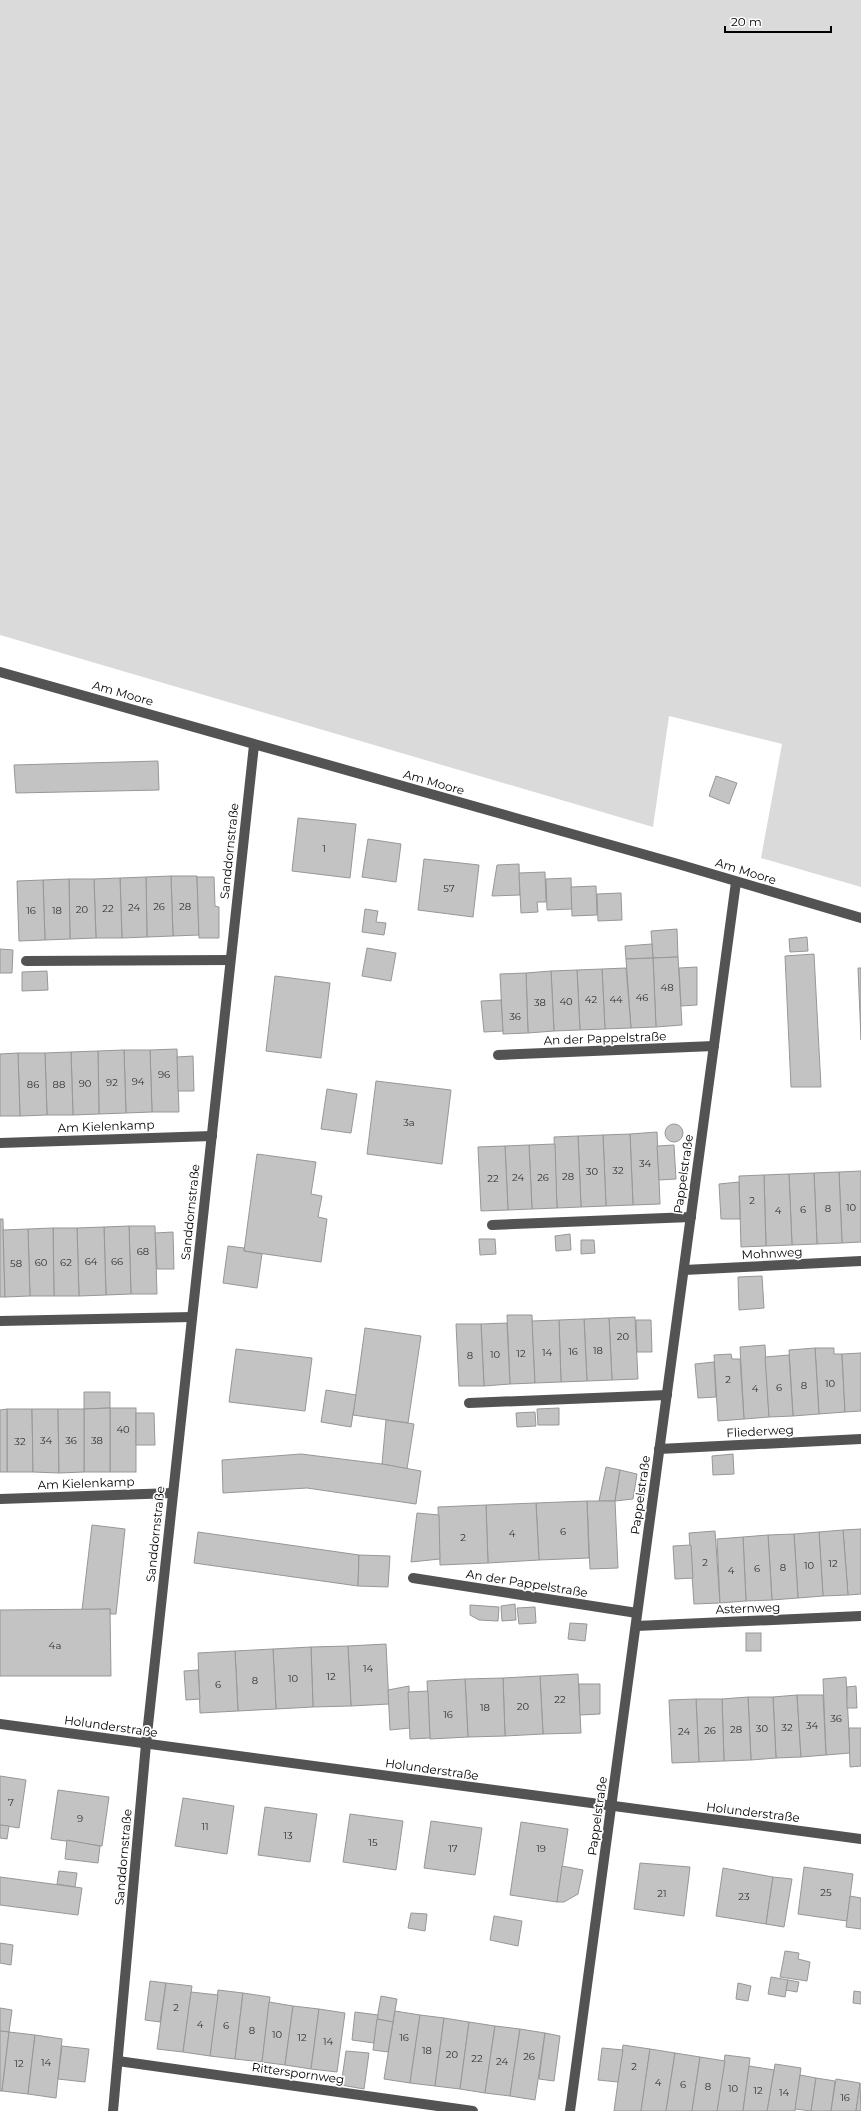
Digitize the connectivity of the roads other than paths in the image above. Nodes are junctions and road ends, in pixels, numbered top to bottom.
1 (0, 672) edge
2 (254, 745) junction
3 (736, 882) junction
4 (861, 918) edge
5 (230, 960) junction
6 (26, 961) dead end
7 (714, 1046) junction
8 (498, 1056) dead end
9 (212, 1136) junction
10 (0, 1143) edge
11 (691, 1217) junction
12 (492, 1225) dead end
13 (861, 1261) edge
14 (684, 1270) junction
15 (192, 1317) junction
16 (0, 1321) edge
17 (667, 1395) junction
18 (469, 1403) dead end
19 (861, 1439) edge
20 (659, 1449) junction
21 (173, 1493) junction
22 (0, 1499) edge
23 (413, 1578) dead end
24 (637, 1613) junction
25 (861, 1616) edge
26 (636, 1626) junction
27 (0, 1724) edge
28 (146, 1744) junction
29 (611, 1806) junction
30 (861, 1839) edge
31 (118, 2061) junction
32 (113, 2111) edge
33 (473, 2111) edge
34 (570, 2111) edge

1 - 2 street, Am Moore
2 - 3 street, Am Moore
2 - 5 street, Sanddornstraße
3 - 4 street, Am Moore
3 - 7 street, Pappelstraße
5 - 6 street
5 - 9 street, Sanddornstraße
7 - 8 street, An der Pappelstraße
7 - 11 street, Pappelstraße
9 - 10 street, Am Kielenkamp
9 - 15 street, Sanddornstraße
11 - 12 street
11 - 14 street, Pappelstraße
13 - 14 street, Mohnweg
14 - 17 street, Pappelstraße
15 - 16 street
15 - 21 street, Sanddornstraße
17 - 18 street
17 - 20 street, Pappelstraße
19 - 20 street, Fliederweg
20 - 24 street, Pappelstraße
21 - 22 street, Am Kielenkamp
21 - 28 street, Sanddornstraße
23 - 24 street, An der Pappelstraße
24 - 26 street, Pappelstraße
25 - 26 street, Asternweg
26 - 29 street, Pappelstraße
27 - 28 street, Holunderstraße
28 - 29 street, Holunderstraße
28 - 31 street, Sanddornstraße
29 - 30 street, Holunderstraße
29 - 34 street, Pappelstraße
31 - 32 street, Sanddornstraße
31 - 33 street, Ritterspornweg

